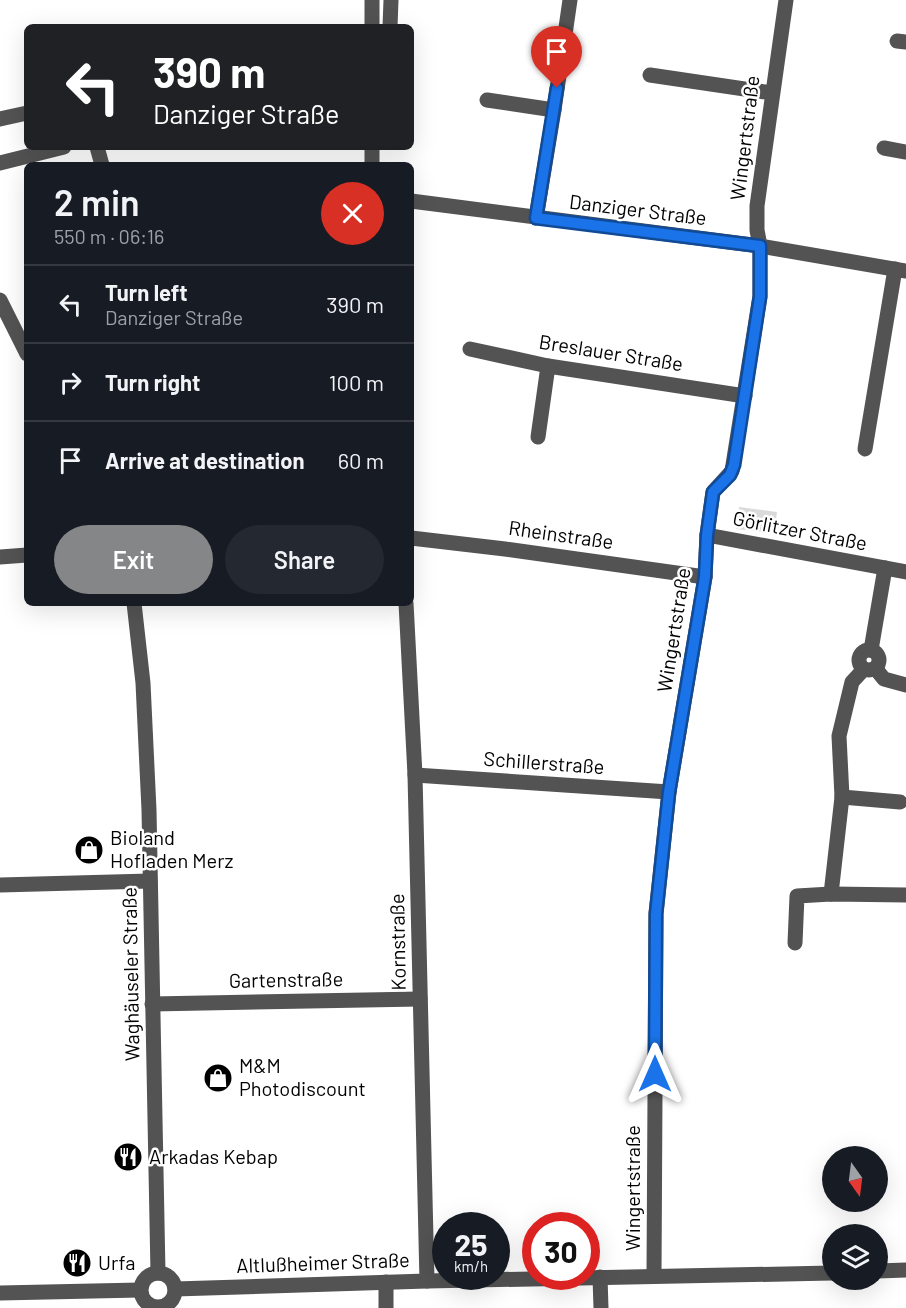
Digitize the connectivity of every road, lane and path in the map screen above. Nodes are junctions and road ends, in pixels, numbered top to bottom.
1 (372, 0) edge
2 (391, 0) edge
3 (570, 0) edge
4 (786, 0) edge
5 (372, 24) edge
6 (390, 24) edge
7 (650, 75) dead end
8 (772, 93) junction
9 (488, 100) dead end
10 (554, 110) junction
11 (24, 114) edge
12 (0, 119) edge
13 (884, 148) dead end
14 (52, 150) edge
15 (906, 152) edge
16 (0, 163) edge
17 (414, 201) edge
18 (536, 218) junction
19 (760, 246) junction
20 (901, 270) edge
21 (0, 300) edge
22 (24, 348) edge
23 (470, 349) dead end
24 (548, 366) junction
25 (745, 396) junction
26 (538, 437) dead end
27 (866, 449) dead end
28 (707, 535) junction
29 (414, 538) edge
30 (24, 555) edge
31 (0, 556) edge
32 (885, 568) junction
33 (906, 572) edge
34 (705, 577) junction
35 (134, 606) edge
36 (406, 606) edge
37 (869, 669) junction
38 (906, 685) edge
39 (415, 775) junction
40 (669, 792) junction
41 (842, 797) junction
42 (900, 802) dead end
43 (150, 881) junction
44 (0, 885) edge
45 (831, 894) junction
46 (906, 895) edge
47 (795, 943) dead end
48 (420, 999) junction
49 (152, 1004) junction
50 (906, 1270) edge
51 (888, 1271) edge
52 (158, 1273) junction
53 (822, 1273) edge
54 (654, 1276) junction
55 (600, 1277) joint
56 (522, 1279) edge
57 (427, 1281) junction
58 (386, 1282) junction
59 (175, 1289) junction
60 (140, 1290) junction
61 (0, 1293) edge
62 (158, 1308) edge
63 (386, 1308) edge
64 (601, 1308) edge

1 - 5 street
2 - 6 street
3 - 10 street
4 - 8 street, Wingertstraße
7 - 8 street
8 - 19 street, Wingertstraße
9 - 10 street
10 - 18 street
11 - 12 street
13 - 15 street
14 - 16 street
17 - 18 street, Danziger Straße
18 - 19 street, Danziger Straße
19 - 20 street, Danziger Straße
19 - 25 street, Wingertstraße
20 - 27 street, Danziger Straße
21 - 22 street
23 - 24 street, Breslauer Straße
24 - 25 street, Breslauer Straße
24 - 26 street
25 - 28 street, Wingertstraße
28 - 32 street, Görlitzer Straße
28 - 34 street, Wingertstraße
29 - 34 street, Rheinstraße
30 - 31 street
32 - 33 street, Görlitzer Straße
32 - 37 street, Görlitzer Straße
34 - 40 street, Wingertstraße
35 - 43 street, Waghäuseler Straße
36 - 39 street, Kornstraße
37 - 38 street
37 - 41 street
39 - 40 street, Schillerstraße
39 - 48 street, Kornstraße
40 - 54 street, Wingertstraße
41 - 42 street
41 - 45 street
43 - 44 street
43 - 49 street, Waghäuseler Straße
45 - 46 street
45 - 47 street
48 - 49 street, Gartenstraße
48 - 57 street, Kornstraße
49 - 52 street, Waghäuseler Straße
50 - 51 street
52 - 59 street
52 - 60 street
53 - 54 street, Altlußheimer Straße
54 - 55 street, Altlußheimer Straße
55 - 64 street
56 - 57 street, Altlußheimer Straße
57 - 58 street, Altlußheimer Straße
58 - 59 street, Altlußheimer Straße
58 - 63 street
59 - 62 street
60 - 61 street
60 - 62 street

